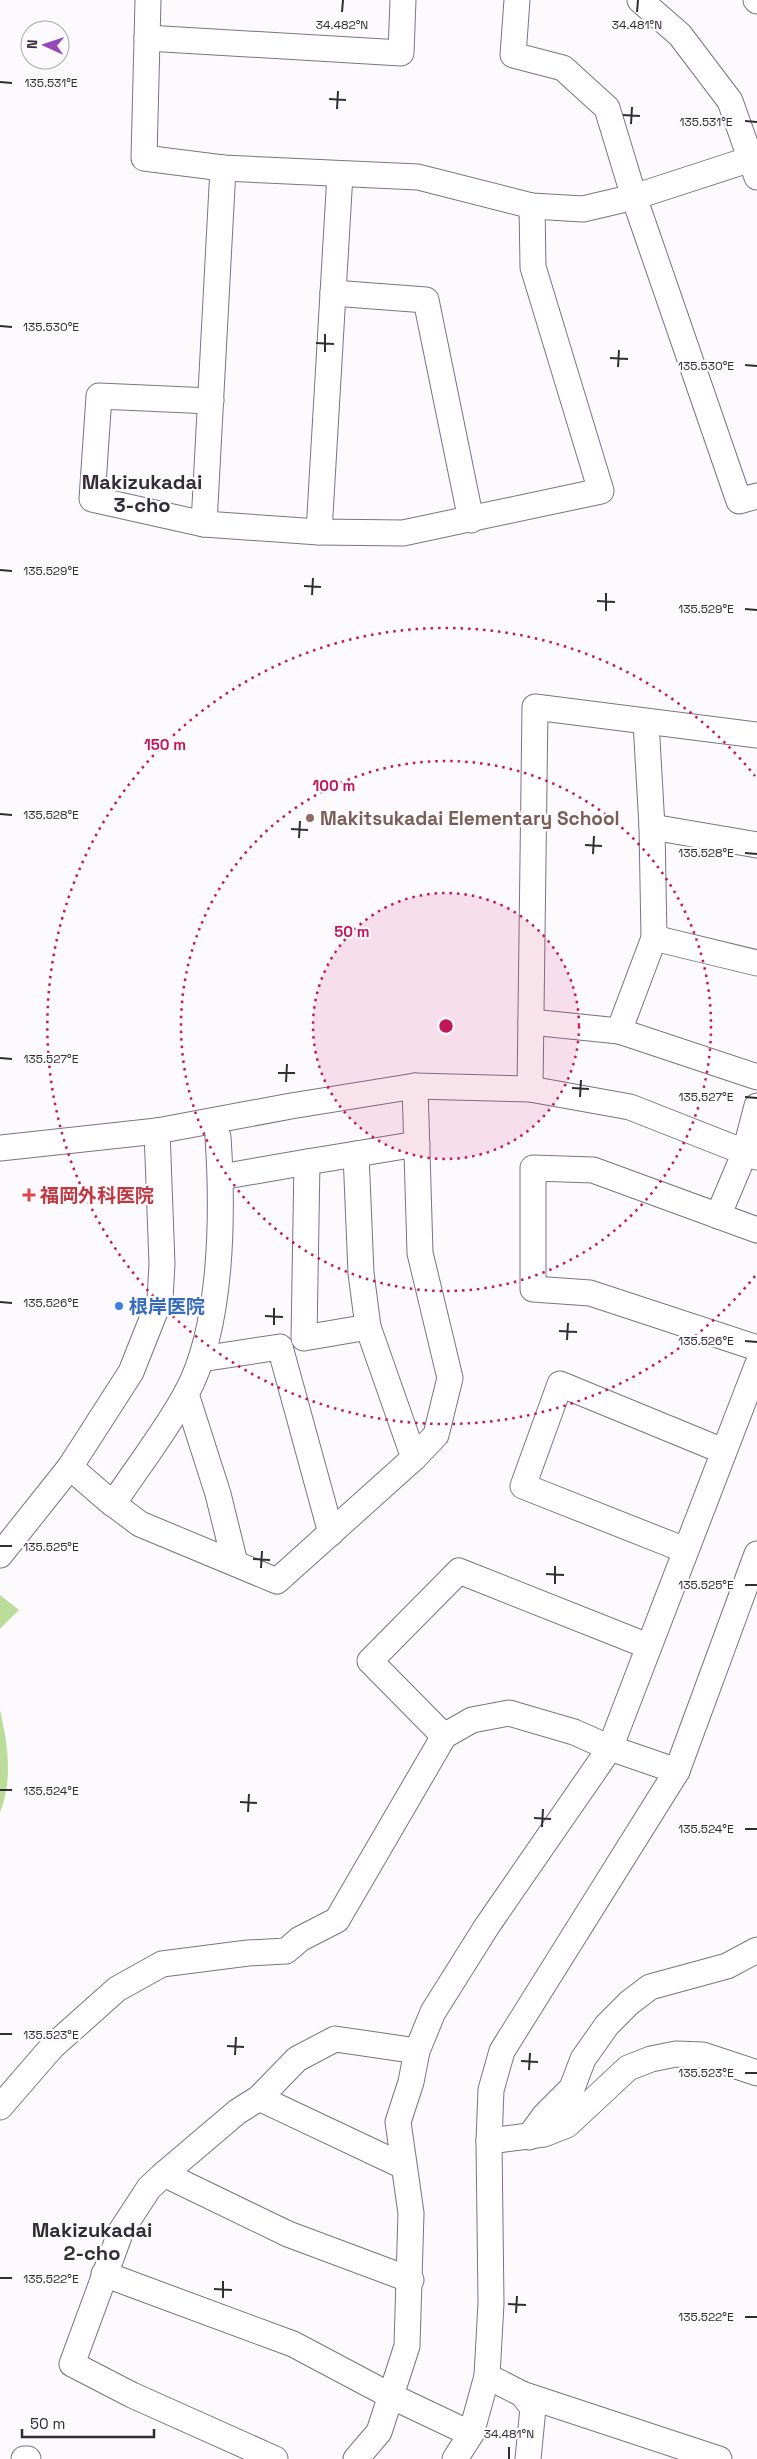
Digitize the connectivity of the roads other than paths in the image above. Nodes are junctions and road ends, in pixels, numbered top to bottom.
1 (148, 0) edge
2 (403, 0) edge
3 (517, 0) edge
4 (640, 0) edge
5 (146, 38) junction
6 (755, 164) edge
7 (223, 168) junction
8 (340, 174) junction
9 (634, 197) junction
10 (532, 206) junction
11 (333, 293) junction
12 (211, 401) junction
13 (757, 496) edge
14 (471, 520) junction
15 (204, 524) junction
16 (319, 532) junction
17 (646, 722) junction
18 (757, 735) edge
19 (652, 827) junction
20 (757, 845) edge
21 (654, 938) junction
22 (757, 963) edge
23 (531, 1022) junction
24 (620, 1031) junction
25 (757, 1077) edge
26 (415, 1086) junction
27 (530, 1089) junction
28 (757, 1106) edge
29 (157, 1131) junction
30 (218, 1137) dead end
31 (417, 1144) junction
32 (0, 1148) edge
33 (356, 1154) junction
34 (751, 1155) edge
35 (307, 1162) junction
36 (221, 1177) junction
37 (718, 1216) junction
38 (757, 1230) edge
39 (368, 1327) junction
40 (304, 1338) junction
41 (280, 1347) junction
42 (757, 1348) edge
43 (201, 1359) junction
44 (757, 1366) edge
45 (186, 1394) junction
46 (723, 1450) junction
47 (414, 1458) junction
48 (70, 1467) junction
49 (113, 1504) junction
50 (331, 1533) junction
51 (685, 1550) junction
52 (757, 1554) edge
53 (0, 1555) edge
54 (235, 1562) junction
55 (648, 1646) junction
56 (444, 1736) junction
57 (610, 1748) junction
58 (677, 1771) junction
59 (757, 1950) edge
60 (417, 2051) junction
61 (757, 2073) edge
62 (259, 2098) junction
63 (0, 2107) edge
64 (529, 2136) junction
65 (489, 2141) junction
66 (403, 2166) junction
67 (164, 2174) junction
68 (104, 2274) junction
69 (410, 2280) junction
70 (487, 2376) junction
71 (522, 2394) junction
72 (391, 2396) junction
73 (471, 2434) junction
74 (24, 2459) edge
75 (28, 2459) edge
76 (275, 2459) edge
77 (356, 2459) edge
78 (455, 2459) edge
79 (528, 2459) edge
80 (719, 2459) edge

1 - 5 street
2 - 5 street
3 - 9 street
4 - 6 street
5 - 7 street
6 - 9 street
7 - 8 street
7 - 12 street
8 - 10 street
8 - 11 street
9 - 10 street
9 - 13 street
10 - 14 street
11 - 14 street
11 - 16 street
12 - 15 street
12 - 15 street
14 - 16 street
15 - 16 street
17 - 18 street
17 - 19 street
17 - 23 street
19 - 20 street
19 - 21 street
21 - 22 street
21 - 24 street
23 - 24 street
23 - 27 street
24 - 25 street
26 - 27 street
26 - 29 street
26 - 31 street
27 - 34 street
28 - 34 street
29 - 32 street
29 - 48 street
30 - 36 street
31 - 33 street
31 - 47 street
33 - 35 street
33 - 39 street
34 - 37 street
35 - 36 street
35 - 40 street
36 - 43 street
37 - 38 street
37 - 42 street
39 - 40 street
39 - 47 street
40 - 41 street
41 - 43 street
41 - 50 street
43 - 45 street
44 - 46 street
45 - 49 street
45 - 54 street
46 - 51 street
46 - 51 street
47 - 50 street
48 - 49 street
48 - 53 street
49 - 54 street
50 - 54 street
51 - 55 street
52 - 58 street
55 - 56 street
55 - 57 street
56 - 57 street
56 - 63 street
57 - 58 street
57 - 60 street
58 - 65 street
59 - 64 street
60 - 62 street
60 - 66 street
61 - 64 street
62 - 66 street
62 - 67 street
64 - 65 street
65 - 70 street
66 - 69 street
67 - 68 street
67 - 69 street
68 - 72 street
68 - 76 street
69 - 72 street
70 - 71 street
70 - 73 street
71 - 79 street
71 - 80 street
72 - 73 street
72 - 77 street
73 - 78 street
74 - 75 street

